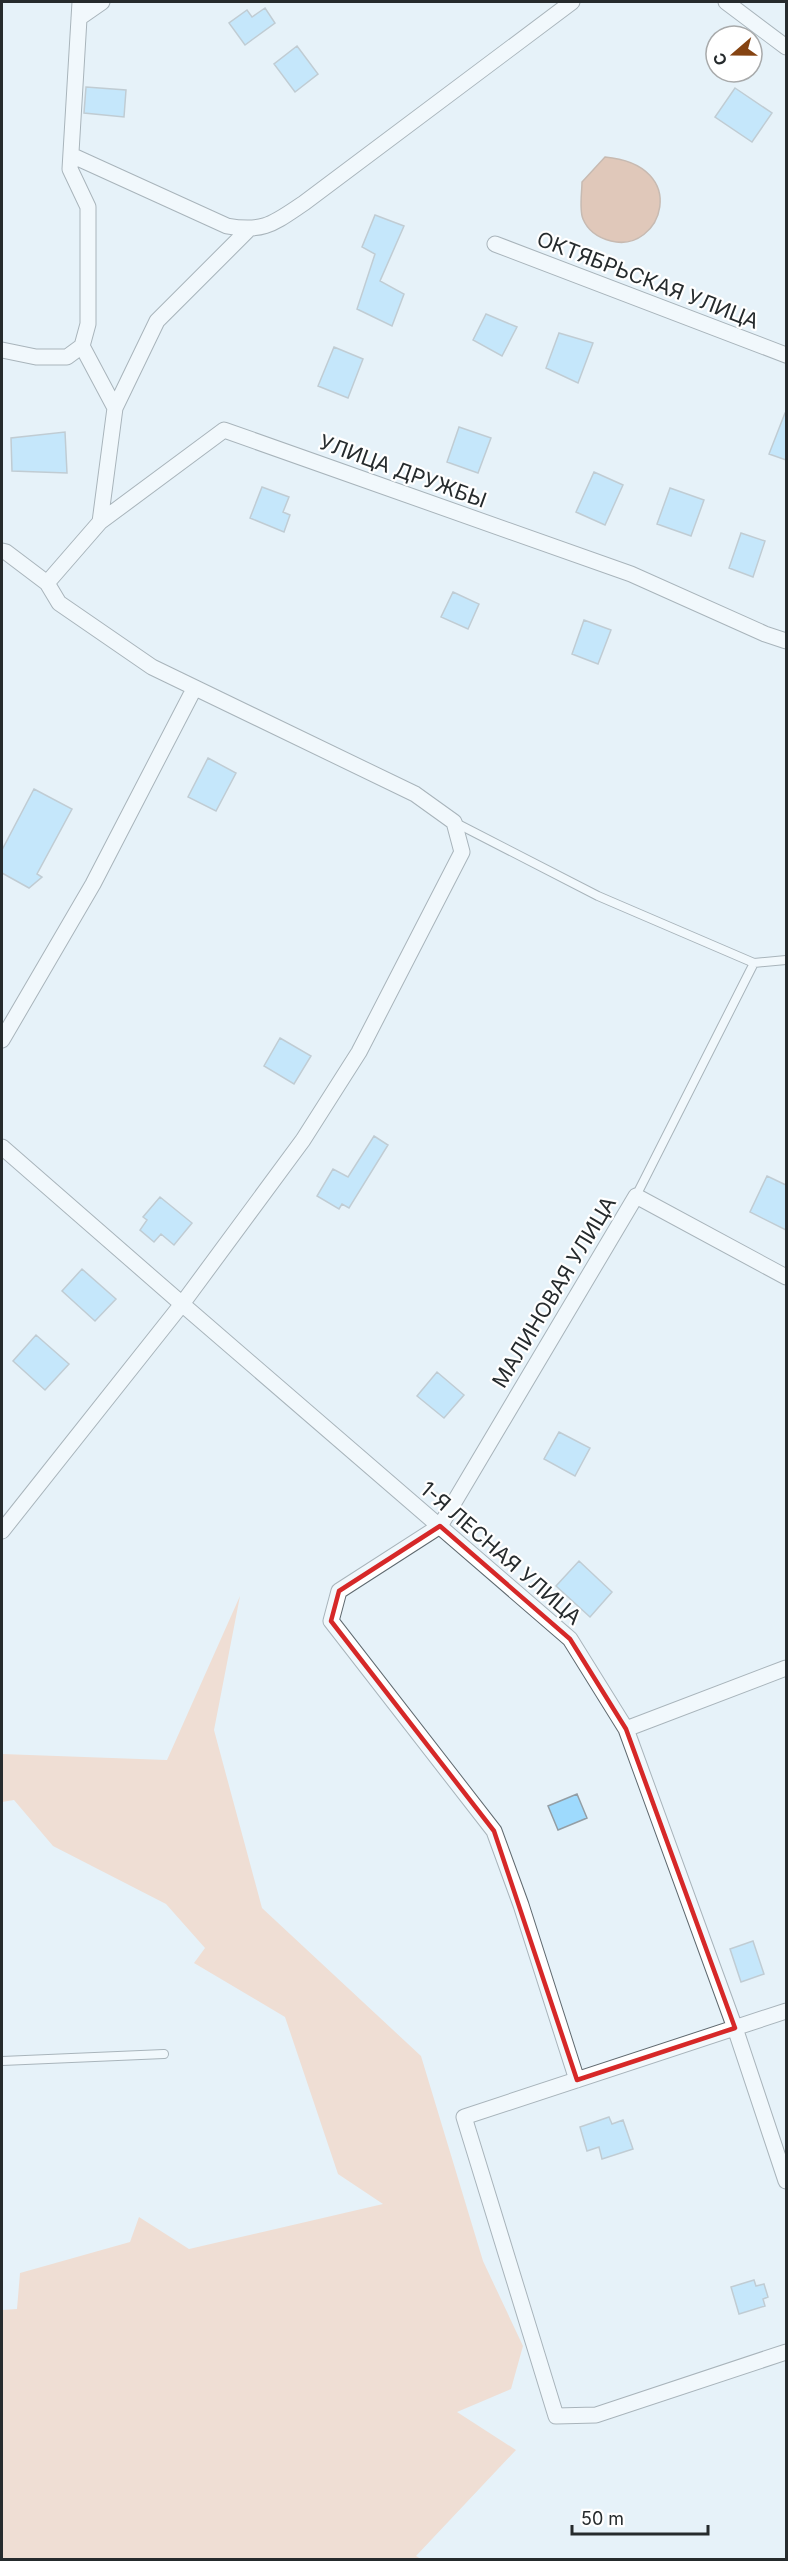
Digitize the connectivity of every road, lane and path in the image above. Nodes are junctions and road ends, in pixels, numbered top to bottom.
1 (80, 2) edge
2 (102, 2) edge
3 (572, 2) edge
4 (726, 2) edge
5 (79, 18) junction
6 (786, 47) edge
7 (71, 155) junction
8 (248, 230) junction
9 (495, 244) dead end
10 (82, 346) junction
11 (2, 350) edge
12 (786, 355) edge
13 (116, 408) junction
14 (100, 522) junction
15 (2, 551) edge
16 (47, 583) junction
17 (786, 641) edge
18 (194, 689) junction
19 (454, 822) junction
20 (786, 960) edge
21 (754, 963) junction
22 (2, 1040) edge
23 (2, 1147) edge
24 (636, 1196) junction
25 (786, 1276) edge
26 (182, 1304) junction
27 (440, 1526) junction
28 (2, 1531) edge
29 (786, 1668) edge
30 (626, 1729) junction
31 (786, 2011) edge
32 (735, 2028) junction
33 (164, 2054) dead end
34 (2, 2061) edge
35 (577, 2080) junction
36 (786, 2181) edge
37 (786, 2352) edge

1 - 5 street
2 - 5 street
3 - 8 street
4 - 6 street
5 - 7 street
7 - 8 street
7 - 10 street
8 - 13 street
9 - 12 street, ОКТЯБРЬСКАЯ УЛИЦА
10 - 11 street
10 - 13 street
13 - 14 street
14 - 16 street, УЛИЦА ДРУЖБЫ
14 - 17 street, УЛИЦА ДРУЖБЫ
15 - 16 street
16 - 18 street
18 - 19 street
18 - 22 street
19 - 21 lane
19 - 26 street
20 - 21 lane
21 - 24 lane
23 - 26 street, 1-Я ЛЕСНАЯ УЛИЦА
24 - 25 street, МАЛИНОВАЯ УЛИЦА
24 - 27 street, МАЛИНОВАЯ УЛИЦА
26 - 27 street, 1-Я ЛЕСНАЯ УЛИЦА
26 - 28 street
27 - 30 street, 1-Я ЛЕСНАЯ УЛИЦА
27 - 35 street
29 - 30 street
30 - 32 street, 1-Я ЛЕСНАЯ УЛИЦА
31 - 32 street
32 - 35 street
32 - 36 street, 1-Я ЛЕСНАЯ УЛИЦА
33 - 34 lane
35 - 37 street

